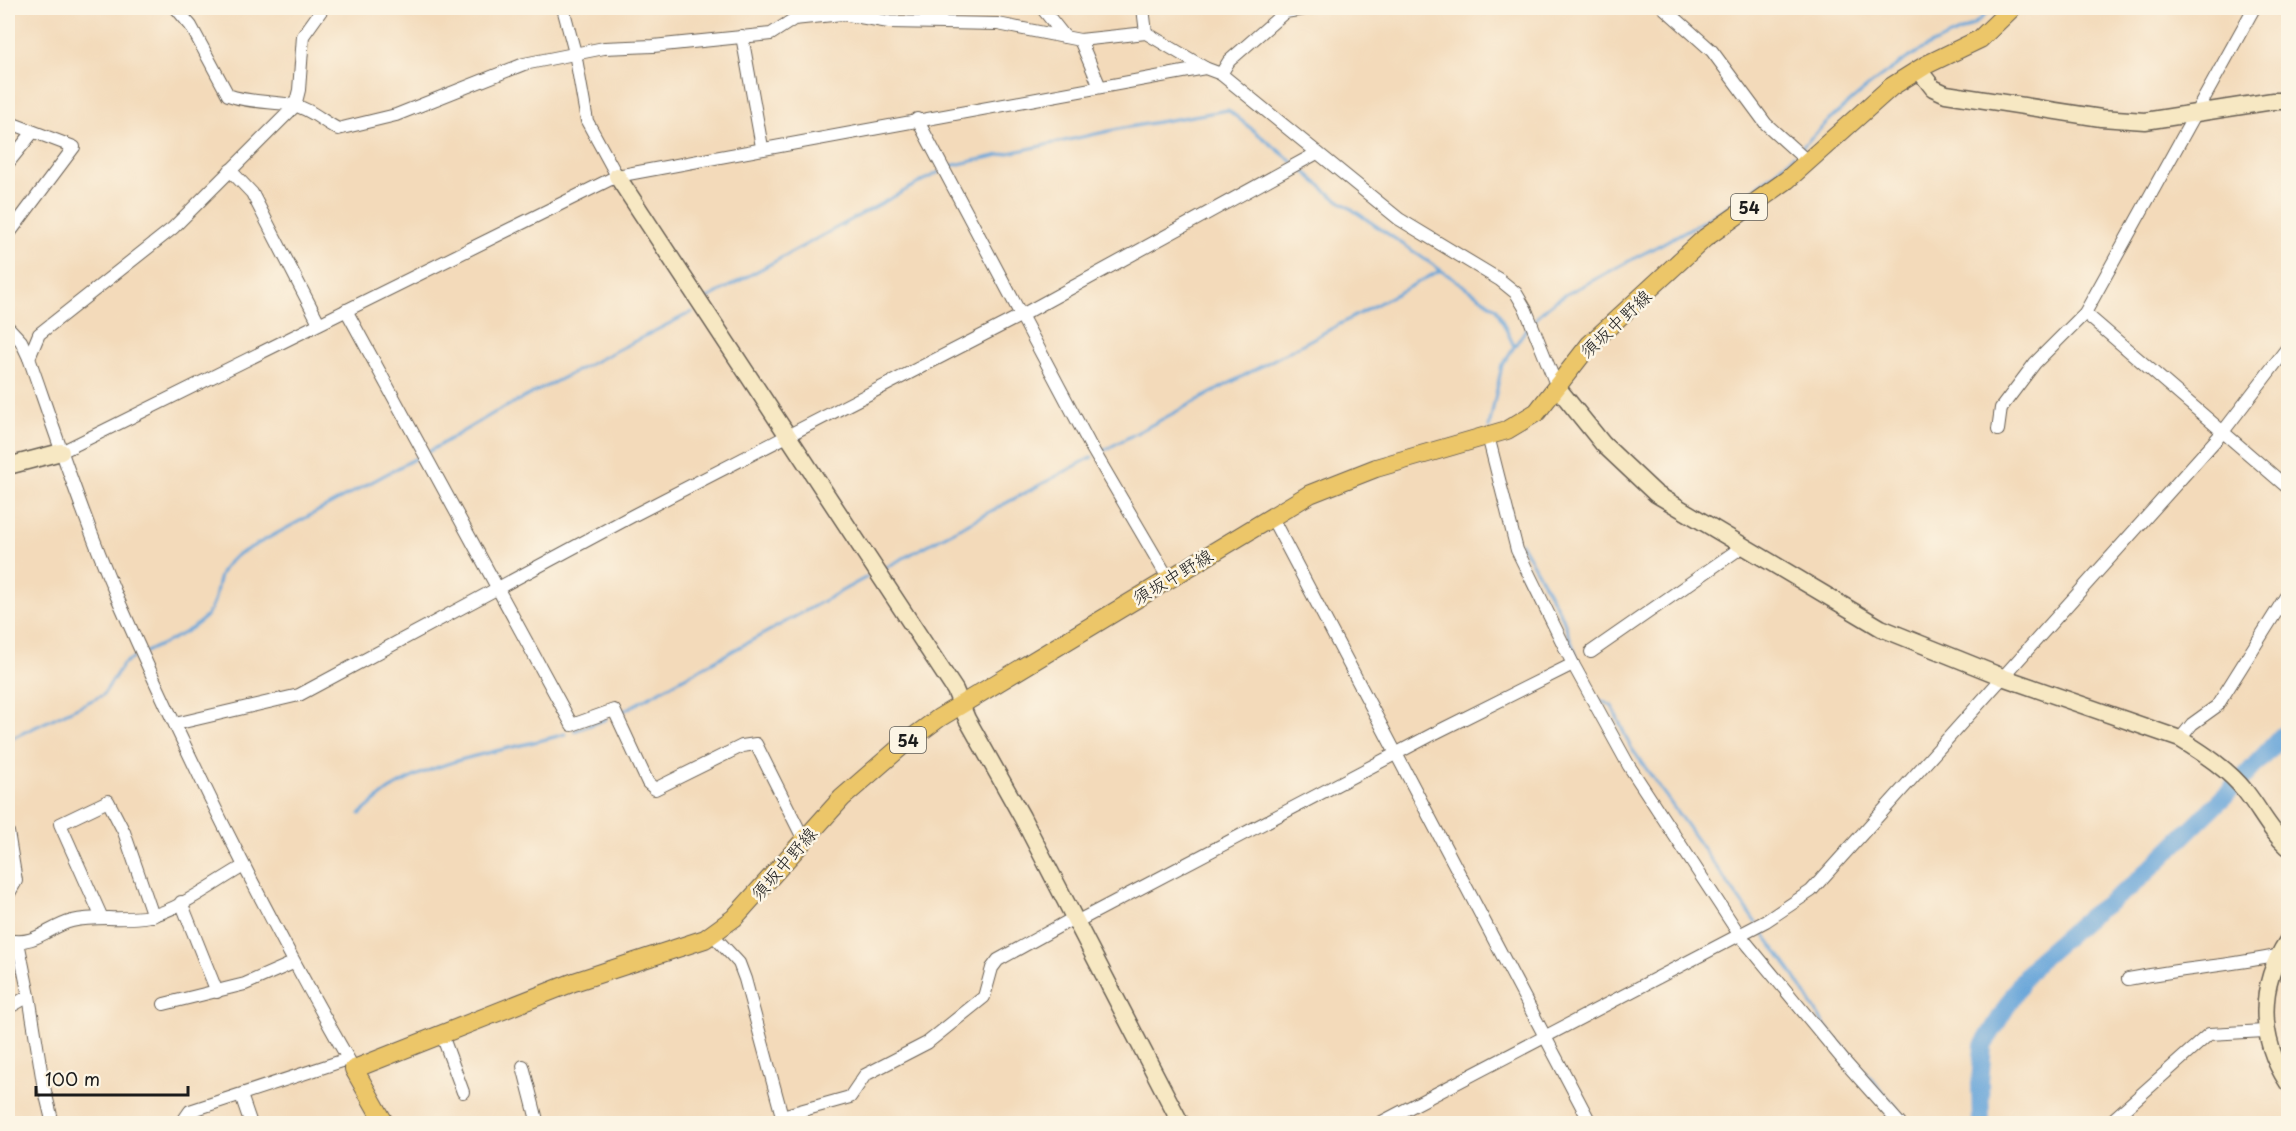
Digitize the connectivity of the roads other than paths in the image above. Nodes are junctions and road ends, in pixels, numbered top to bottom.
1 (176, 8) edge
2 (323, 8) edge
3 (563, 8) edge
4 (1042, 8) edge
5 (1143, 8) edge
6 (1311, 8) edge
7 (1664, 8) edge
8 (2012, 8) edge
9 (2254, 8) edge
10 (792, 13) edge
11 (1146, 33) junction
12 (742, 36) junction
13 (1065, 37) junction
14 (1080, 40) junction
15 (575, 53) junction
16 (1204, 68) junction
17 (1919, 70) junction
18 (1221, 74) junction
19 (1100, 87) junction
20 (2289, 101) edge
21 (295, 106) junction
22 (2196, 114) junction
23 (917, 119) junction
24 (8, 122) edge
25 (33, 132) junction
26 (762, 147) junction
27 (1317, 153) junction
28 (1801, 155) junction
29 (8, 163) edge
30 (230, 170) junction
31 (617, 176) junction
32 (8, 235) edge
33 (346, 310) junction
34 (2085, 313) junction
35 (1020, 316) junction
36 (319, 323) junction
37 (8, 327) edge
38 (2289, 347) edge
39 (28, 358) junction
40 (1557, 387) junction
41 (1998, 430) dead end
42 (2222, 433) junction
43 (789, 435) junction
44 (1488, 436) junction
45 (61, 452) junction
46 (8, 466) edge
47 (2289, 489) edge
48 (1271, 516) junction
49 (1742, 547) junction
50 (1168, 578) junction
51 (497, 590) junction
52 (2289, 593) edge
53 (1591, 652) dead end
54 (1573, 664) junction
55 (2005, 678) junction
56 (961, 704) junction
57 (175, 724) junction
58 (2180, 738) junction
59 (1397, 753) junction
60 (8, 832) edge
61 (803, 838) junction
62 (2289, 847) edge
63 (244, 866) junction
64 (8, 895) edge
65 (181, 902) junction
66 (153, 916) junction
67 (102, 918) junction
68 (1075, 920) junction
69 (1741, 933) junction
70 (712, 934) junction
71 (2289, 940) edge
72 (13, 941) edge
73 (2280, 955) junction
74 (293, 963) junction
75 (2128, 979) dead end
76 (217, 992) junction
77 (29, 996) junction
78 (164, 1004) dead end
79 (8, 1008) edge
80 (2265, 1031) junction
81 (442, 1035) junction
82 (1545, 1038) junction
83 (351, 1064) junction
84 (523, 1066) dead end
85 (2289, 1083) edge
86 (463, 1092) dead end
87 (241, 1095) junction
88 (781, 1120) edge
89 (384, 1123) edge
90 (53, 1124) edge
91 (181, 1124) edge
92 (251, 1124) edge
93 (538, 1124) edge
94 (1181, 1124) edge
95 (1378, 1124) edge
96 (1591, 1124) edge
97 (1900, 1124) edge
98 (2108, 1124) edge

1 - 21 street
2 - 21 street
3 - 15 street
4 - 13 street
5 - 11 street
6 - 18 street
7 - 28 street
8 - 17 main road, 須坂中野線 / 54
9 - 22 street
10 - 12 street
10 - 13 street
11 - 14 street
11 - 16 street
12 - 15 street
12 - 26 street
13 - 14 street
14 - 19 street
15 - 21 street
15 - 31 street
16 - 18 street
16 - 19 street
17 - 22 street
17 - 28 main road, 須坂中野線 / 54
18 - 27 street
19 - 23 street
20 - 22 street
21 - 30 street
22 - 34 street
23 - 26 street
23 - 35 street
24 - 25 street
25 - 29 street
25 - 32 street
26 - 31 street
27 - 35 street
27 - 40 street
28 - 40 main road, 須坂中野線 / 54
30 - 36 street
30 - 39 street
31 - 33 street
31 - 43 street
33 - 36 street
33 - 51 street
34 - 41 street
34 - 42 street
35 - 43 street
35 - 50 street
36 - 45 street
37 - 39 street
38 - 42 street
39 - 45 street
40 - 44 main road, 須坂中野線 / 54
40 - 49 street
42 - 47 street
42 - 55 street
43 - 51 street
43 - 56 street
44 - 48 main road, 須坂中野線 / 54
44 - 54 street
45 - 46 street
45 - 57 street
48 - 50 main road, 須坂中野線 / 54
48 - 59 street
49 - 53 street
49 - 55 street
50 - 56 main road, 須坂中野線 / 54
51 - 57 street
51 - 61 street
52 - 58 street
54 - 59 street
54 - 69 street
55 - 58 street
55 - 69 street
56 - 61 main road, 須坂中野線 / 54
56 - 68 street
57 - 63 street
58 - 62 street
59 - 68 street
59 - 82 street
60 - 64 street
61 - 70 main road, 須坂中野線 / 54
63 - 65 street
63 - 74 street
65 - 66 street
65 - 76 street
66 - 67 street
66 - 67 street
67 - 72 street
68 - 88 street
68 - 94 street
69 - 82 street
69 - 97 street
70 - 81 main road, 須坂中野線 / 54
70 - 88 street
71 - 73 street
72 - 77 street
73 - 75 street
73 - 80 street
74 - 76 street
74 - 83 street
76 - 78 street
77 - 79 street
77 - 90 street
80 - 85 street
80 - 98 street
81 - 83 main road, 須坂中野線 / 54
81 - 86 street
82 - 95 street
82 - 96 street
83 - 87 street
83 - 89 main road
84 - 93 street
87 - 91 street
87 - 92 street

